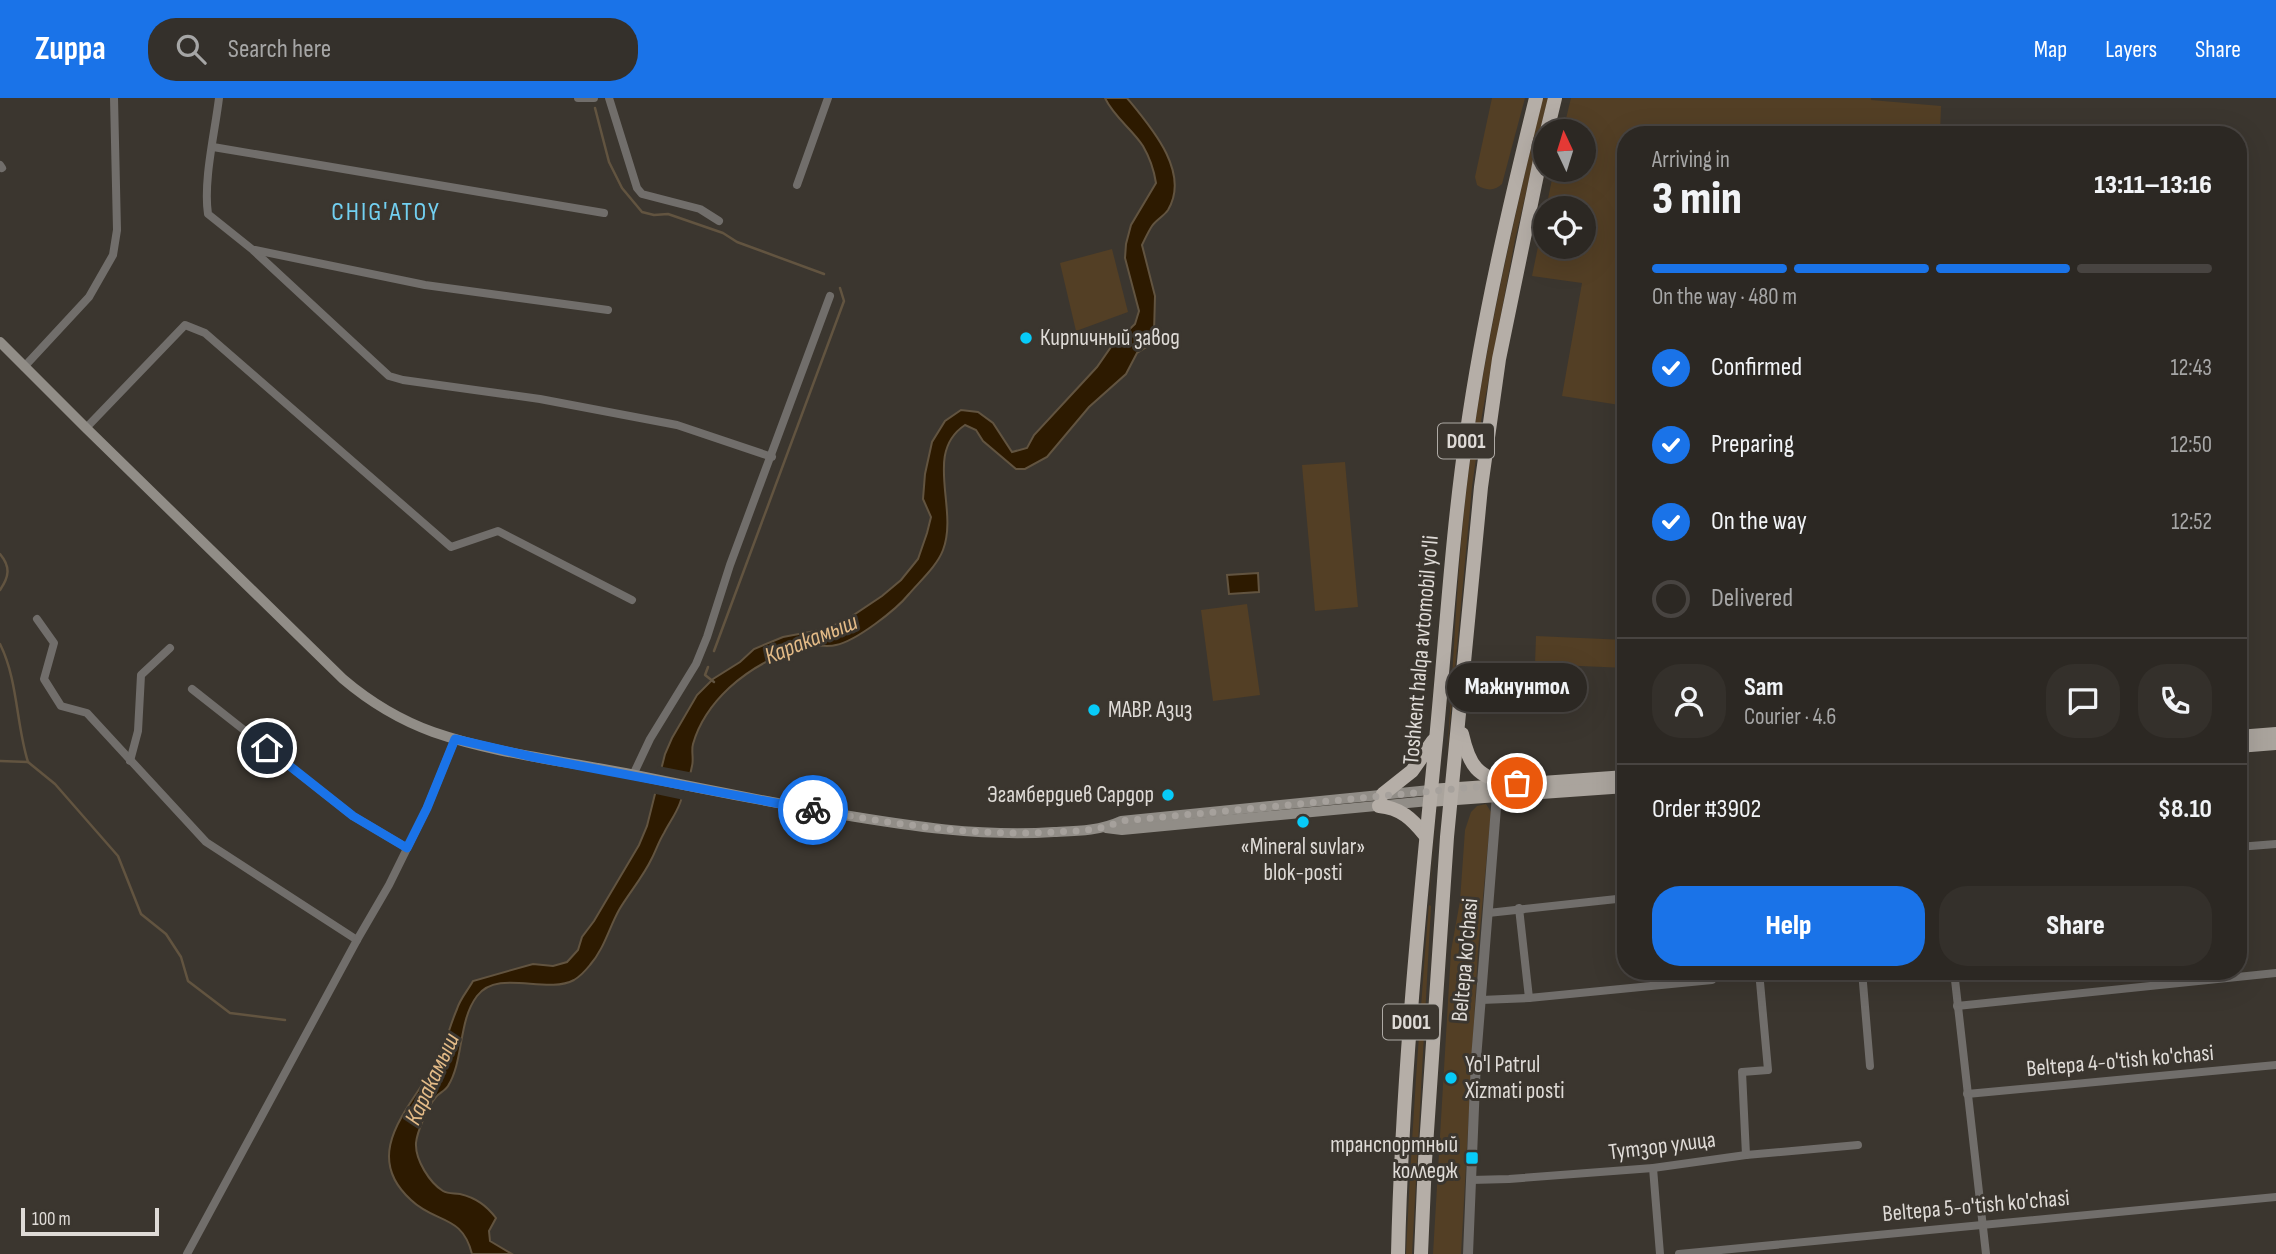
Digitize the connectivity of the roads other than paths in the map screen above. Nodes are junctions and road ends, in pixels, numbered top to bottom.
1 (114, 98) edge
2 (219, 98) edge
3 (578, 98) edge
4 (594, 98) edge
5 (609, 98) edge
6 (828, 98) edge
7 (1536, 98) edge
8 (1555, 98) edge
9 (1549, 119) edge
10 (213, 146) junction
11 (1535, 182) edge
12 (797, 185) dead end
13 (604, 213) dead end
14 (719, 221) dead end
15 (253, 250) junction
16 (831, 296) dead end
17 (608, 310) dead end
18 (0, 342) edge
19 (24, 367) junction
20 (86, 428) junction
21 (772, 457) junction
22 (632, 600) dead end
23 (37, 619) dead end
24 (170, 648) dead end
25 (192, 689) dead end
26 (1459, 722) junction
27 (2276, 733) edge
28 (2247, 735) edge
29 (1436, 737) junction
30 (455, 739) junction
31 (2276, 744) edge
32 (2247, 746) edge
33 (130, 761) junction
34 (633, 775) junction
35 (1617, 777) edge
36 (1510, 783) junction
37 (1617, 788) edge
38 (1452, 794) junction
39 (1430, 795) junction
40 (1497, 796) junction
41 (1381, 800) junction
42 (1425, 835) junction
43 (2276, 844) edge
44 (2247, 846) edge
45 (407, 848) junction
46 (1617, 899) edge
47 (1519, 908) junction
48 (1488, 913) junction
49 (357, 940) junction
50 (2276, 972) edge
51 (2247, 975) edge
52 (1712, 980) dead end
53 (1760, 980) edge
54 (1863, 980) edge
55 (1955, 980) edge
56 (2201, 980) edge
57 (1529, 998) junction
58 (1481, 1000) junction
59 (1957, 1006) junction
60 (1870, 1066) dead end
61 (2276, 1066) edge
62 (1967, 1094) junction
63 (1858, 1145) dead end
64 (1746, 1155) junction
65 (1653, 1168) junction
66 (1471, 1180) junction
67 (2276, 1197) edge
68 (1983, 1225) junction
69 (187, 1254) edge
70 (1398, 1254) edge
71 (1421, 1254) edge
72 (1468, 1254) edge
73 (1660, 1254) edge
74 (1679, 1254) edge
75 (1986, 1254) edge

1 - 19 street
2 - 10 street
3 - 4 street
5 - 14 street
6 - 12 street
7 - 29 highway, Toshkent halqa avtomobil yo'li / D001
8 - 9 highway
10 - 13 street
10 - 15 street
11 - 26 highway, Toshkent halqa avtomobil yo'li / D001
15 - 17 street
15 - 21 street
16 - 21 street
18 - 19 main road
19 - 20 main road
20 - 22 street
20 - 30 main road
21 - 34 street
23 - 33 street
24 - 33 street
25 - 45 street
26 - 36 highway
26 - 38 highway, Toshkent halqa avtomobil yo'li / D001
27 - 28 main road
29 - 39 highway, Toshkent halqa avtomobil yo'li / D001
29 - 41 highway
30 - 34 main road
30 - 45 street
31 - 32 main road
33 - 49 street
34 - 41 main road
35 - 36 main road
36 - 38 main road
37 - 40 main road
38 - 39 main road
38 - 40 main road
38 - 71 highway, Toshkent halqa avtomobil yo'li / D001
39 - 41 main road
39 - 42 highway, Toshkent halqa avtomobil yo'li / D001
40 - 48 street, Beltepa ko'chasi
41 - 42 highway
42 - 70 highway, Toshkent halqa avtomobil yo'li / D001
43 - 44 street
45 - 49 street
46 - 47 street
47 - 48 street
47 - 57 street
48 - 58 street, Beltepa ko'chasi
49 - 69 street
50 - 51 street
52 - 57 street
53 - 64 street
54 - 60 street
55 - 59 street
56 - 59 street
57 - 58 street
58 - 66 street, Beltepa ko'chasi
59 - 62 street
61 - 62 street, Beltepa 4-o'tish ko'chasi
62 - 68 street
63 - 64 street, Тутзор улица
64 - 65 street, Тутзор улица
65 - 66 street, Тутзор улица
65 - 73 street
66 - 72 street, Beltepa ko'chasi
67 - 68 street, Beltepa 5-o'tish ko'chasi
68 - 74 street, Beltepa 5-o'tish ko'chasi
68 - 75 street

